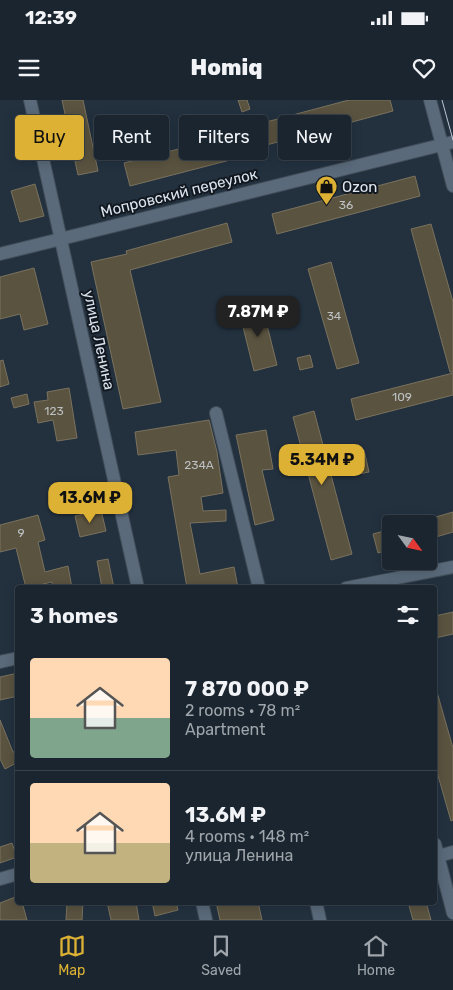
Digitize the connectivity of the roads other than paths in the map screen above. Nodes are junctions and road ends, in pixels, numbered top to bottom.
1 (30, 100) edge
2 (430, 100) edge
3 (448, 143) edge
4 (453, 186) edge
5 (60, 240) junction
6 (0, 254) edge
7 (216, 413) dead end
8 (453, 567) edge
9 (137, 585) edge
10 (258, 585) edge
11 (361, 585) edge
12 (15, 659) edge
13 (0, 662) edge
14 (437, 850) edge
15 (453, 852) edge
16 (15, 875) edge
17 (0, 879) edge
18 (203, 905) edge
19 (317, 905) edge
20 (453, 913) edge
21 (206, 920) edge
22 (320, 920) edge

1 - 5 street, улица Ленина
2 - 3 street
3 - 4 street
3 - 5 street, Мопровский переулок
5 - 6 street, Мопровский переулок
5 - 9 street, улица Ленина
7 - 10 street
8 - 11 street
12 - 13 street
14 - 15 street
14 - 20 street
16 - 17 street
18 - 21 street
19 - 22 street

